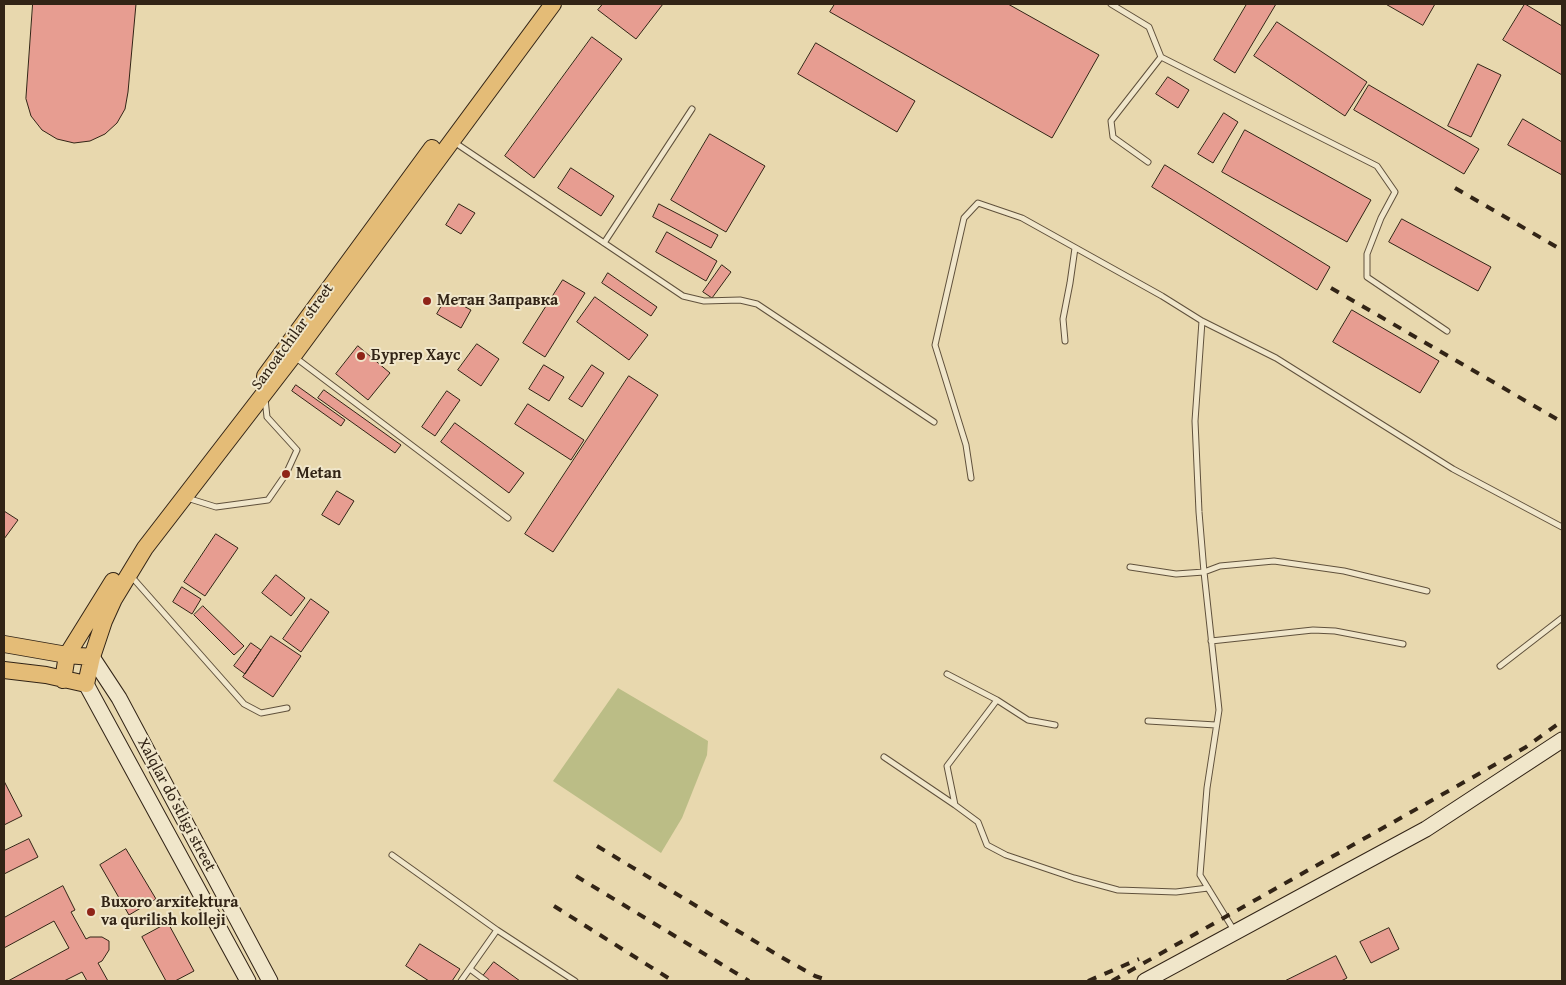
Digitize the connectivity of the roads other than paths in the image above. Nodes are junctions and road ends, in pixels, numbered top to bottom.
1 (539, 4) edge
2 (553, 4) edge
3 (1111, 4) edge
4 (1161, 57) junction
5 (692, 109) dead end
6 (452, 141) junction
7 (1148, 162) dead end
8 (604, 243) junction
9 (1075, 248) junction
10 (1202, 321) junction
11 (1447, 331) dead end
12 (1065, 341) dead end
13 (293, 356) junction
14 (264, 395) junction
15 (934, 422) dead end
16 (971, 478) dead end
17 (184, 498) junction
18 (508, 518) dead end
19 (1562, 528) edge
20 (1130, 567) dead end
21 (1204, 572) junction
22 (130, 574) junction
23 (1427, 592) dead end
24 (1562, 618) edge
25 (1211, 642) junction
26 (4, 644) edge
27 (1403, 644) dead end
28 (67, 655) junction
29 (92, 657) junction
30 (1500, 666) dead end
31 (4, 670) edge
32 (947, 674) dead end
33 (63, 680) junction
34 (86, 684) junction
35 (997, 700) junction
36 (287, 708) dead end
37 (1148, 721) dead end
38 (1055, 725) dead end
39 (1216, 725) junction
40 (1562, 740) edge
41 (884, 757) dead end
42 (955, 805) junction
43 (392, 854) dead end
44 (1208, 888) junction
45 (497, 930) junction
46 (1235, 932) junction
47 (470, 969) junction
48 (248, 981) edge
49 (270, 981) edge
50 (461, 981) edge
51 (486, 981) edge
52 (575, 981) edge
53 (1145, 981) edge

1 - 28 main road, Sanoatchilar street
2 - 6 main road, Sanoatchilar street
3 - 4 lane
4 - 7 lane
4 - 11 lane
5 - 8 lane
6 - 8 lane
6 - 13 main road, Sanoatchilar street
8 - 15 lane
9 - 10 lane
9 - 12 lane
9 - 16 lane
10 - 19 lane
10 - 21 lane
13 - 14 main road, Sanoatchilar street
13 - 18 lane
14 - 17 main road, Sanoatchilar street
14 - 17 lane
17 - 22 main road, Sanoatchilar street
20 - 21 lane
21 - 23 lane
21 - 25 lane
22 - 29 main road, Sanoatchilar street
22 - 36 lane
24 - 30 lane
25 - 27 lane
25 - 39 lane
26 - 28 main road
28 - 29 main road
28 - 33 main road, Sanoatchilar street
29 - 34 main road, Sanoatchilar street
29 - 49 main road, Xalqlar doʻstligi street
31 - 33 main road
32 - 35 lane
33 - 34 main road
34 - 48 main road, Xalqlar doʻstligi street
35 - 38 lane
35 - 42 lane
37 - 39 lane
39 - 44 lane
40 - 46 main road
41 - 42 lane
42 - 44 lane
43 - 45 lane
44 - 46 lane
45 - 47 lane
45 - 52 lane
46 - 53 main road
47 - 50 lane
47 - 51 lane

